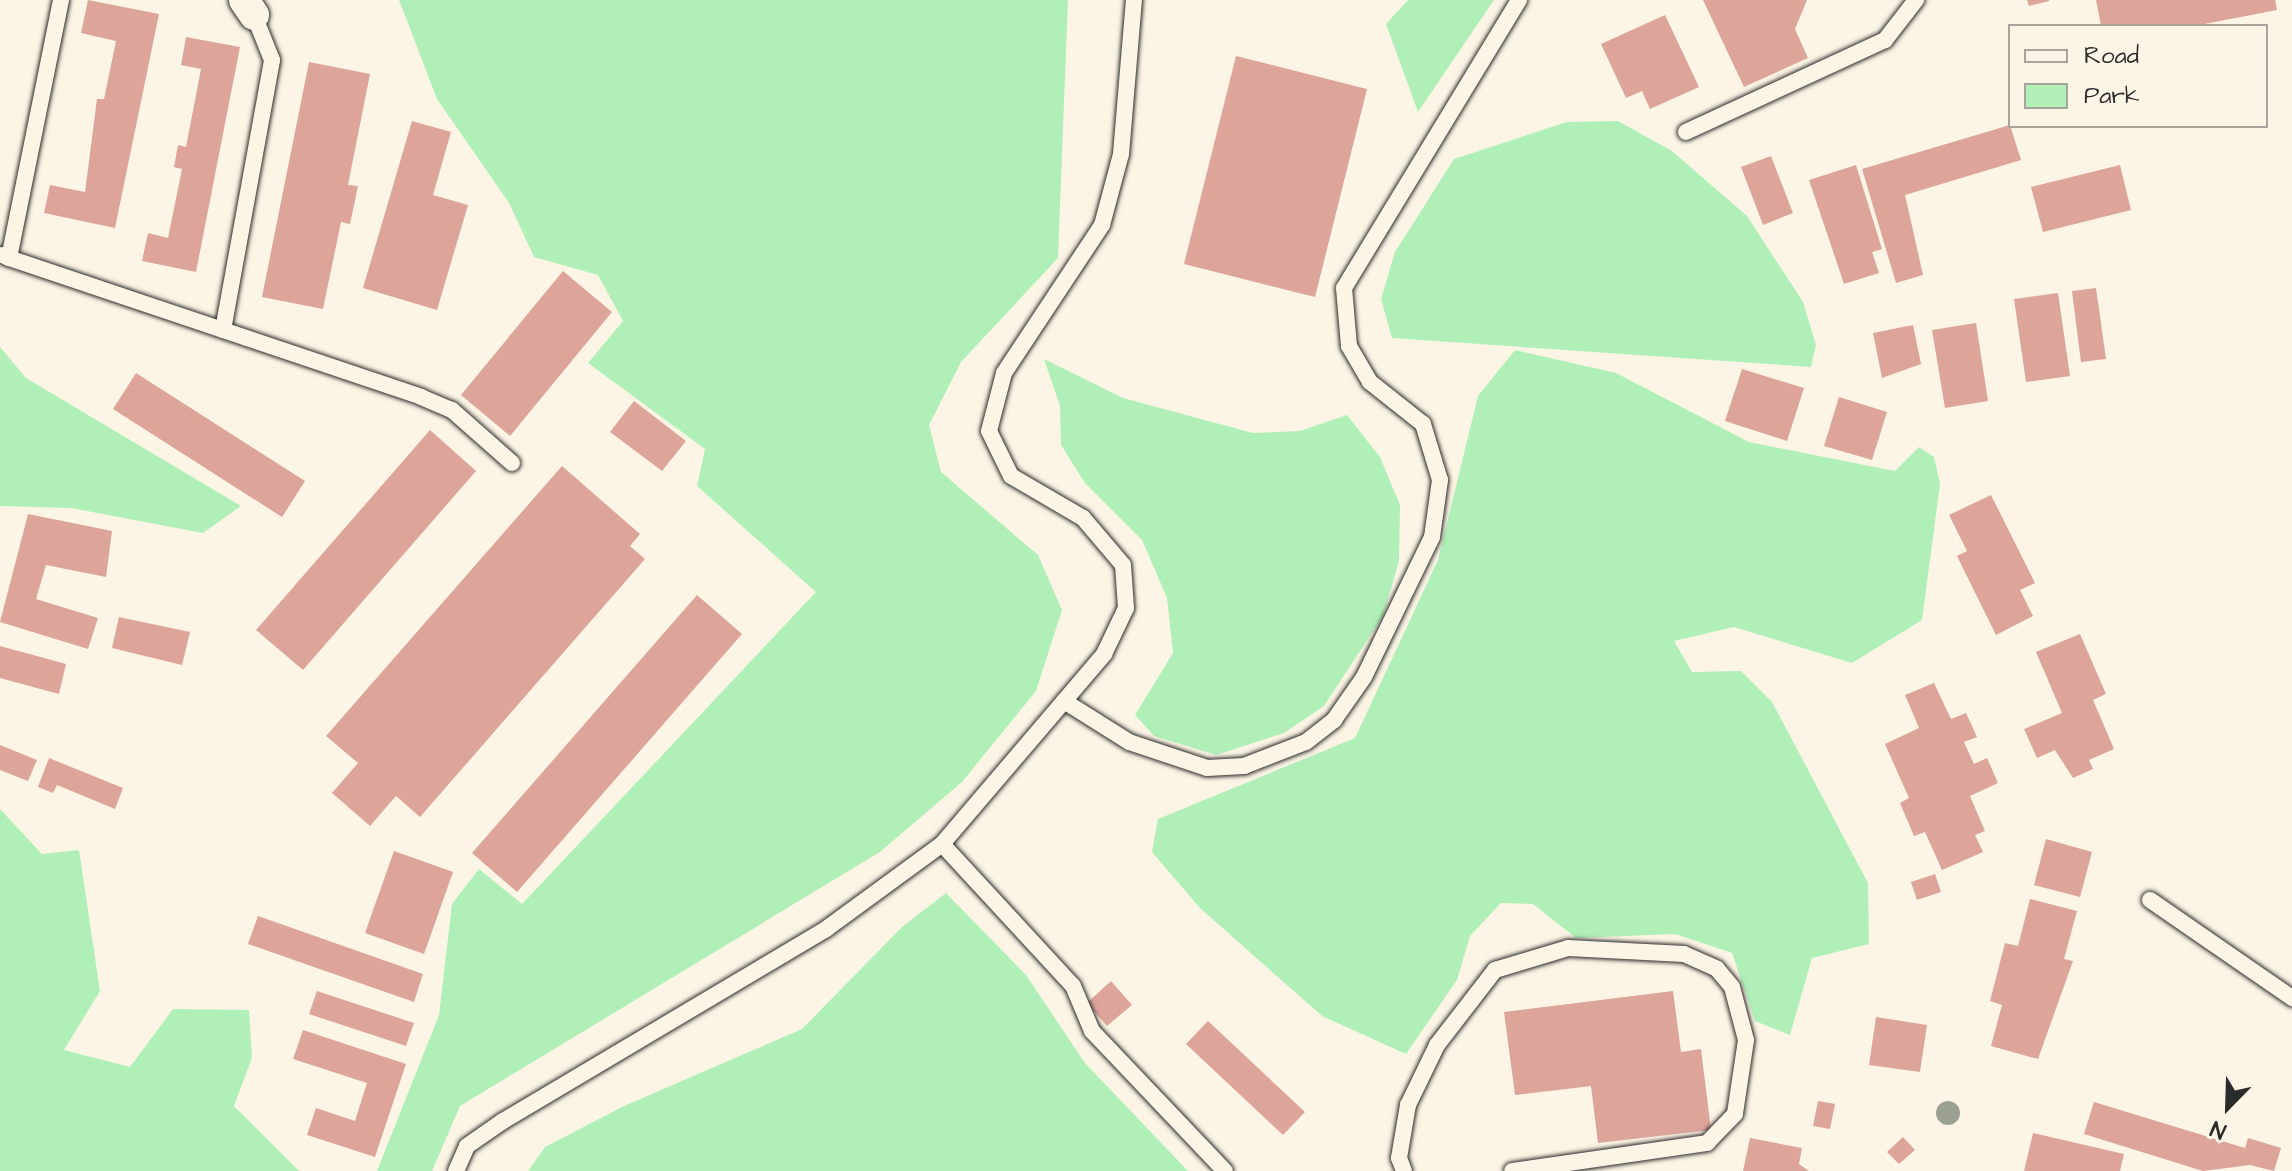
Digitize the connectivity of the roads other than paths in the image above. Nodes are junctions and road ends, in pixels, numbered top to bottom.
1 (61, 0) edge
2 (1134, 0) edge
3 (1519, 0) edge
4 (1916, 0) edge
5 (249, 8) edge
6 (1686, 132) dead end
7 (4, 256) edge
8 (223, 330) junction
9 (512, 463) dead end
10 (1064, 701) junction
11 (942, 844) junction
12 (2150, 900) dead end
13 (2292, 998) edge
14 (456, 1171) edge
15 (1225, 1171) edge
16 (1404, 1171) edge
17 (1512, 1171) edge

1 - 7 lane
2 - 10 lane
3 - 10 lane
4 - 6 lane
5 - 8 lane
7 - 8 lane
8 - 9 lane
10 - 11 lane
11 - 14 lane
11 - 15 lane
12 - 13 lane
16 - 17 lane

